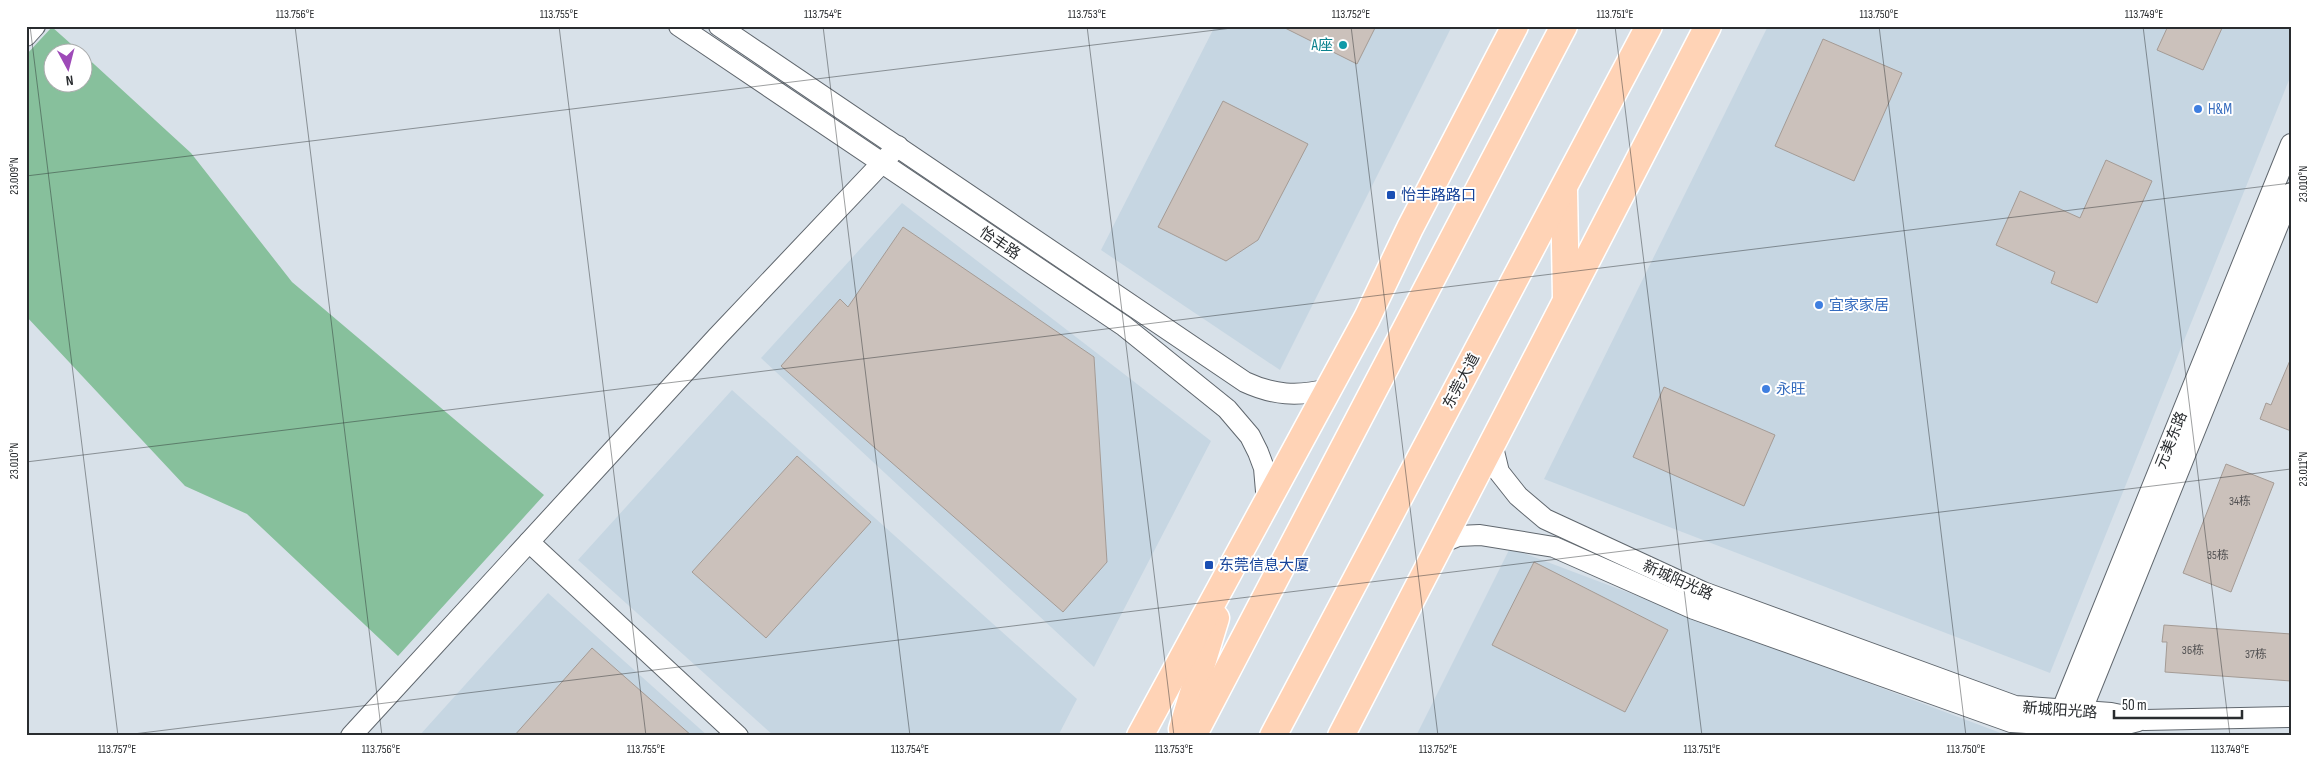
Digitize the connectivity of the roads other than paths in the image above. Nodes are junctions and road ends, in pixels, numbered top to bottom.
1 (36, 26) edge
2 (679, 26) edge
3 (719, 26) edge
4 (1515, 26) edge
5 (1564, 26) edge
6 (1649, 26) edge
7 (1708, 26) edge
8 (26, 36) edge
9 (2291, 144) edge
10 (898, 146) junction
11 (882, 163) junction
12 (1564, 190) junction
13 (2291, 193) edge
14 (1566, 300) junction
15 (1327, 389) junction
16 (1492, 443) junction
17 (1267, 503) junction
18 (529, 542) junction
19 (1441, 543) junction
20 (1230, 569) junction
21 (2291, 717) edge
22 (2067, 724) edge
23 (351, 736) edge
24 (738, 736) edge
25 (1140, 736) edge
26 (1180, 736) edge
27 (1193, 736) edge
28 (1273, 736) edge
29 (1341, 736) edge

1 - 8 street
2 - 11 street, 怡丰路
3 - 10 street, 怡丰路
4 - 15 main road
5 - 27 main road
6 - 12 main road, 东莞大道
7 - 14 main road
9 - 22 street, 元美东路
10 - 11 street
10 - 15 street, 怡丰路
11 - 17 street, 怡丰路
11 - 18 street
12 - 14 main road
12 - 28 main road, 东莞大道
13 - 22 street, 元美东路
14 - 16 main road
15 - 17 main road
16 - 19 main road
16 - 22 street, 新城阳光路
17 - 20 main road
18 - 23 street
18 - 24 street
19 - 22 street, 新城阳光路
19 - 29 main road
20 - 25 main road
20 - 26 main road
21 - 22 street, 新城阳光路

